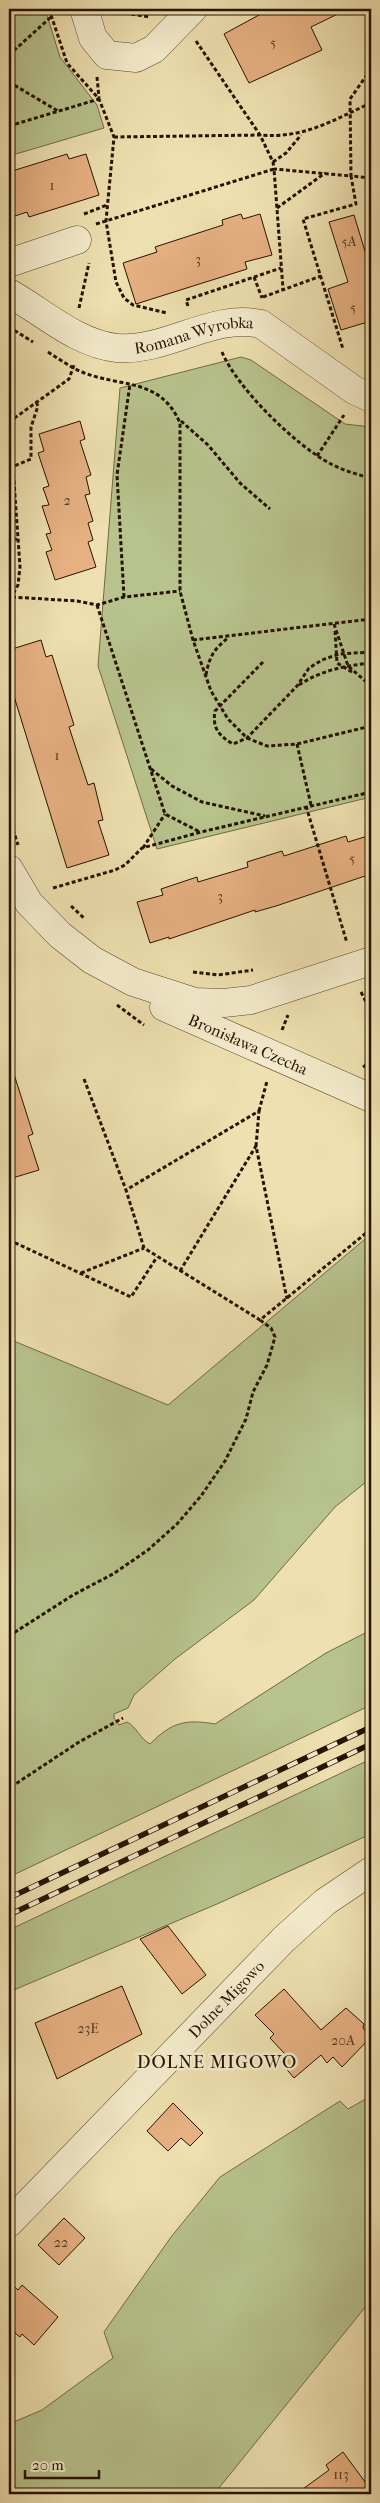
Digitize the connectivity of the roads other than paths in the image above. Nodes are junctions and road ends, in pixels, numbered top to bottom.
1 (94, 9) edge
2 (187, 15) edge
3 (86, 242) road end
4 (9, 263) edge
5 (9, 293) edge
6 (371, 398) edge
7 (15, 861) edge
8 (358, 964) edge
9 (133, 982) junction
10 (371, 1098) edge
11 (371, 1871) edge
12 (9, 2223) edge

1 - 2 street
3 - 4 street
5 - 6 street, Romana Wyrobka
7 - 9 street, Bronisława Czecha
8 - 9 street, Bronisława Czecha
9 - 10 street, Bronisława Czecha
11 - 12 street, Dolne Migowo

